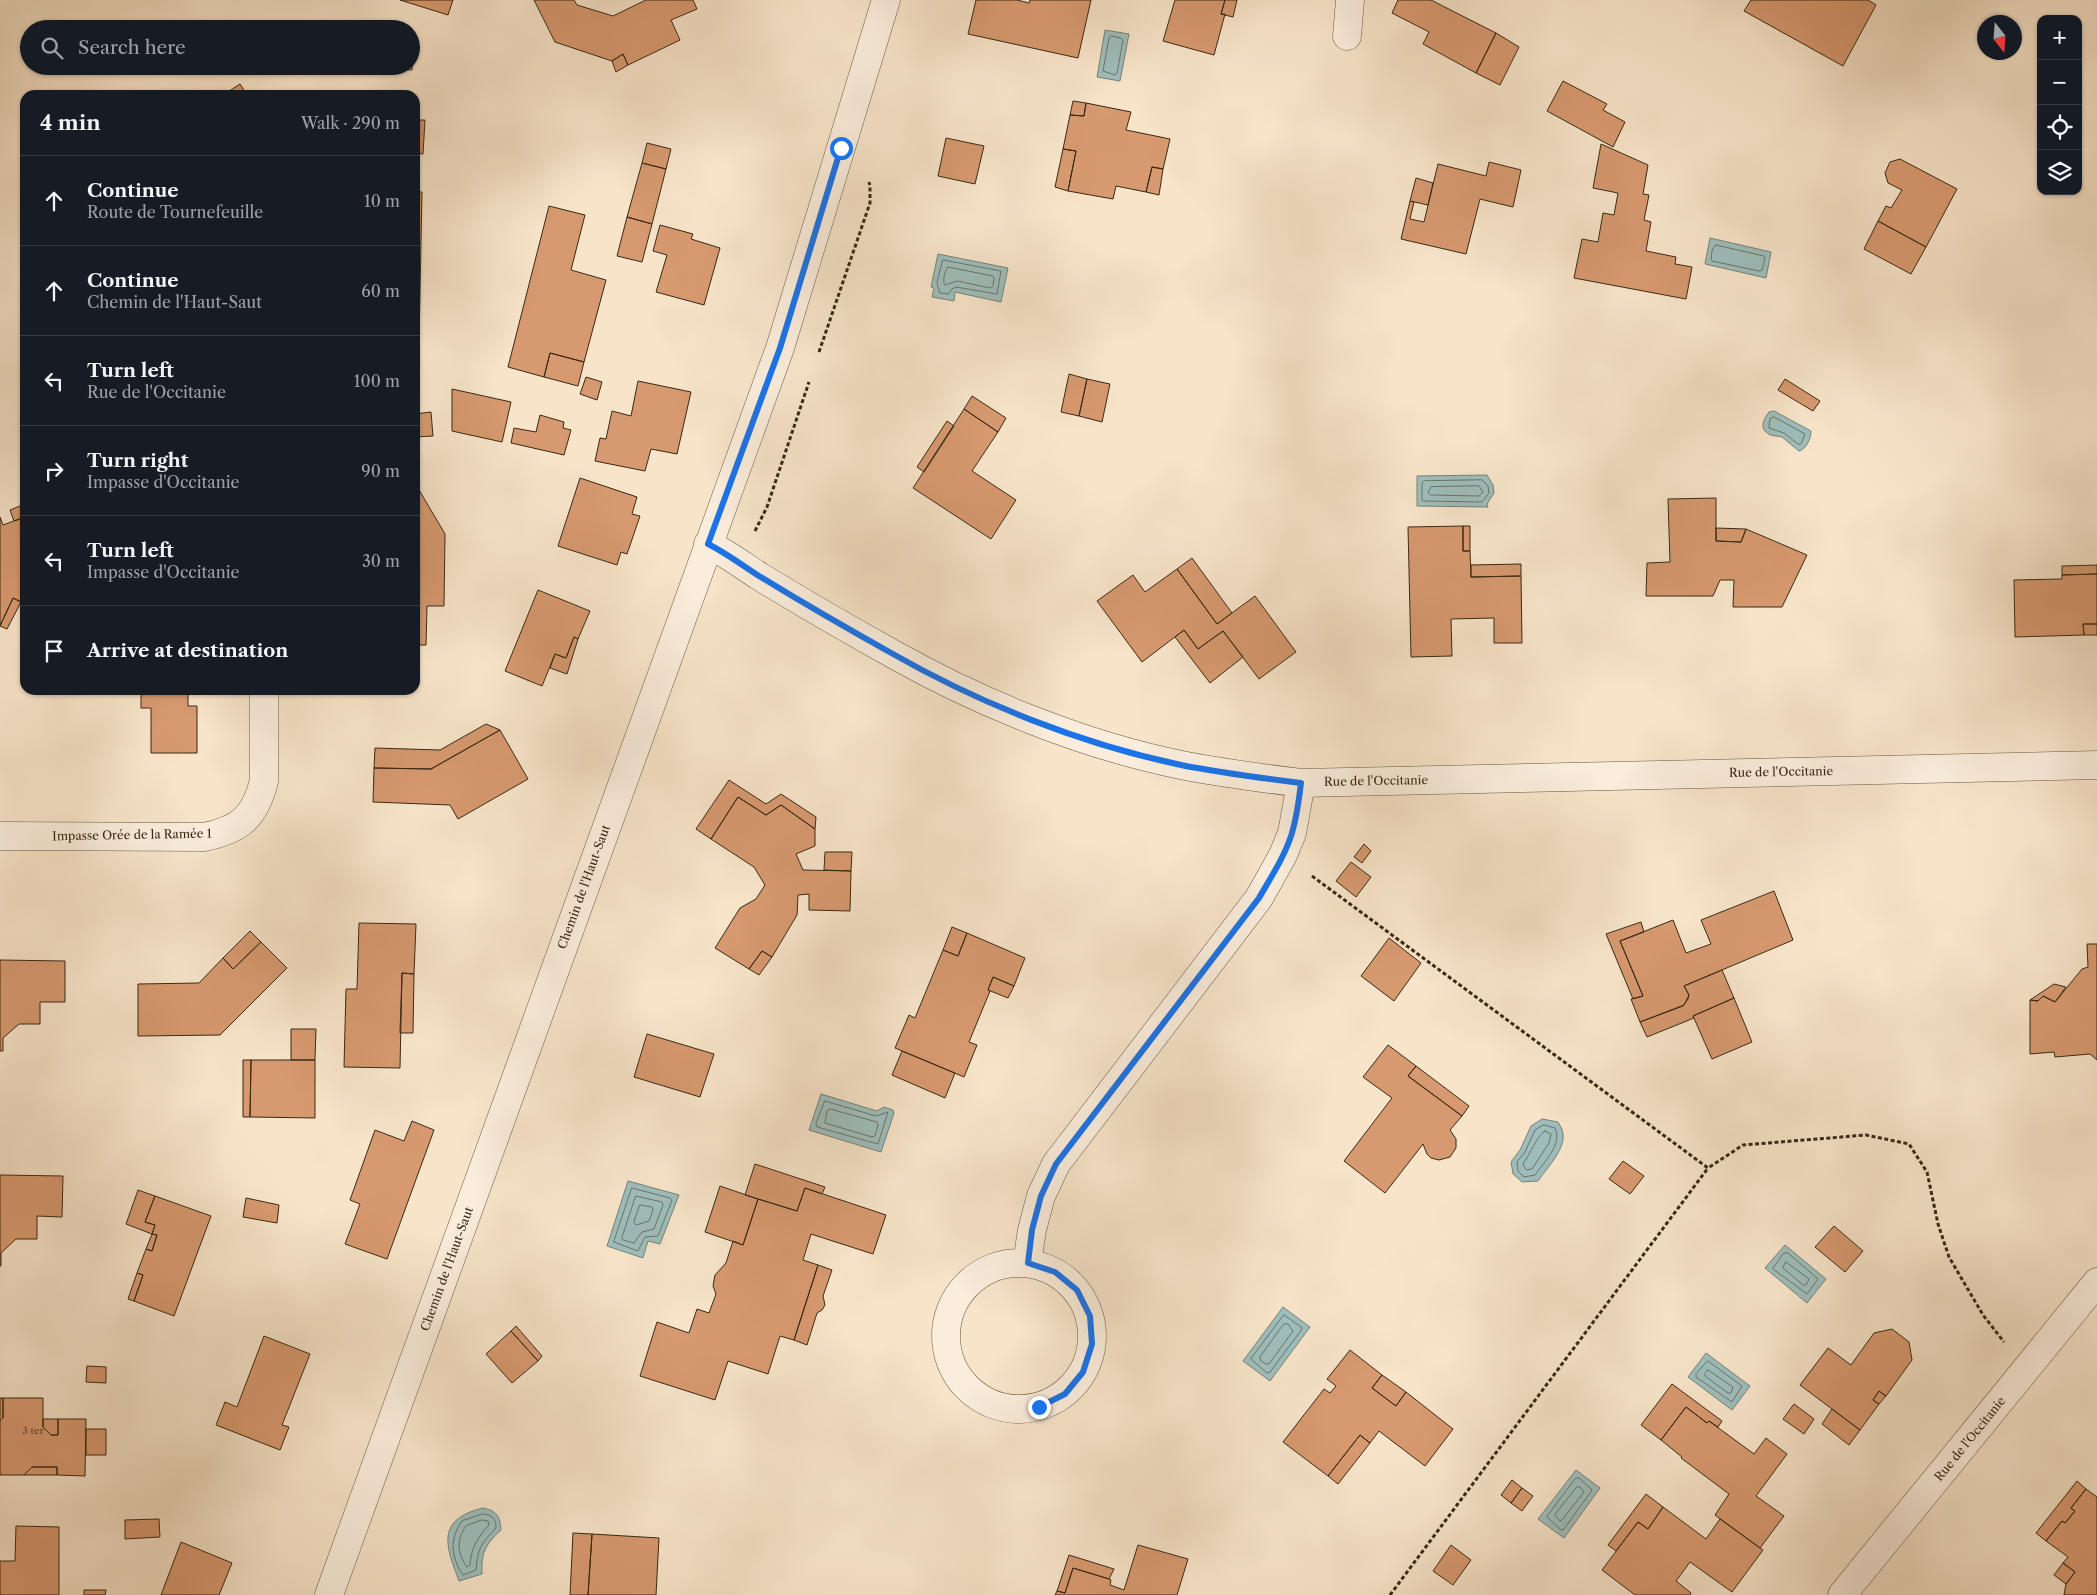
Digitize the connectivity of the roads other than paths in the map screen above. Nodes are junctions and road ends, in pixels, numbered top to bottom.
1 (886, 0) edge
2 (1350, 0) edge
3 (1347, 36) dead end
4 (708, 544) junction
5 (264, 695) edge
6 (2097, 765) edge
7 (1301, 783) junction
8 (0, 836) edge
9 (1028, 1263) junction
10 (2097, 1282) edge
11 (329, 1595) edge
12 (1842, 1595) edge

1 - 4 street, Chemin de l'Haut-Saut
2 - 3 street
4 - 7 street, Rue de l'Occitanie
4 - 11 street, Chemin de l'Haut-Saut
5 - 8 street, Impasse Orée de la Ramée 1
6 - 7 street, Rue de l'Occitanie
7 - 9 street
9 - 9 street
10 - 12 street, Rue de l'Occitanie

